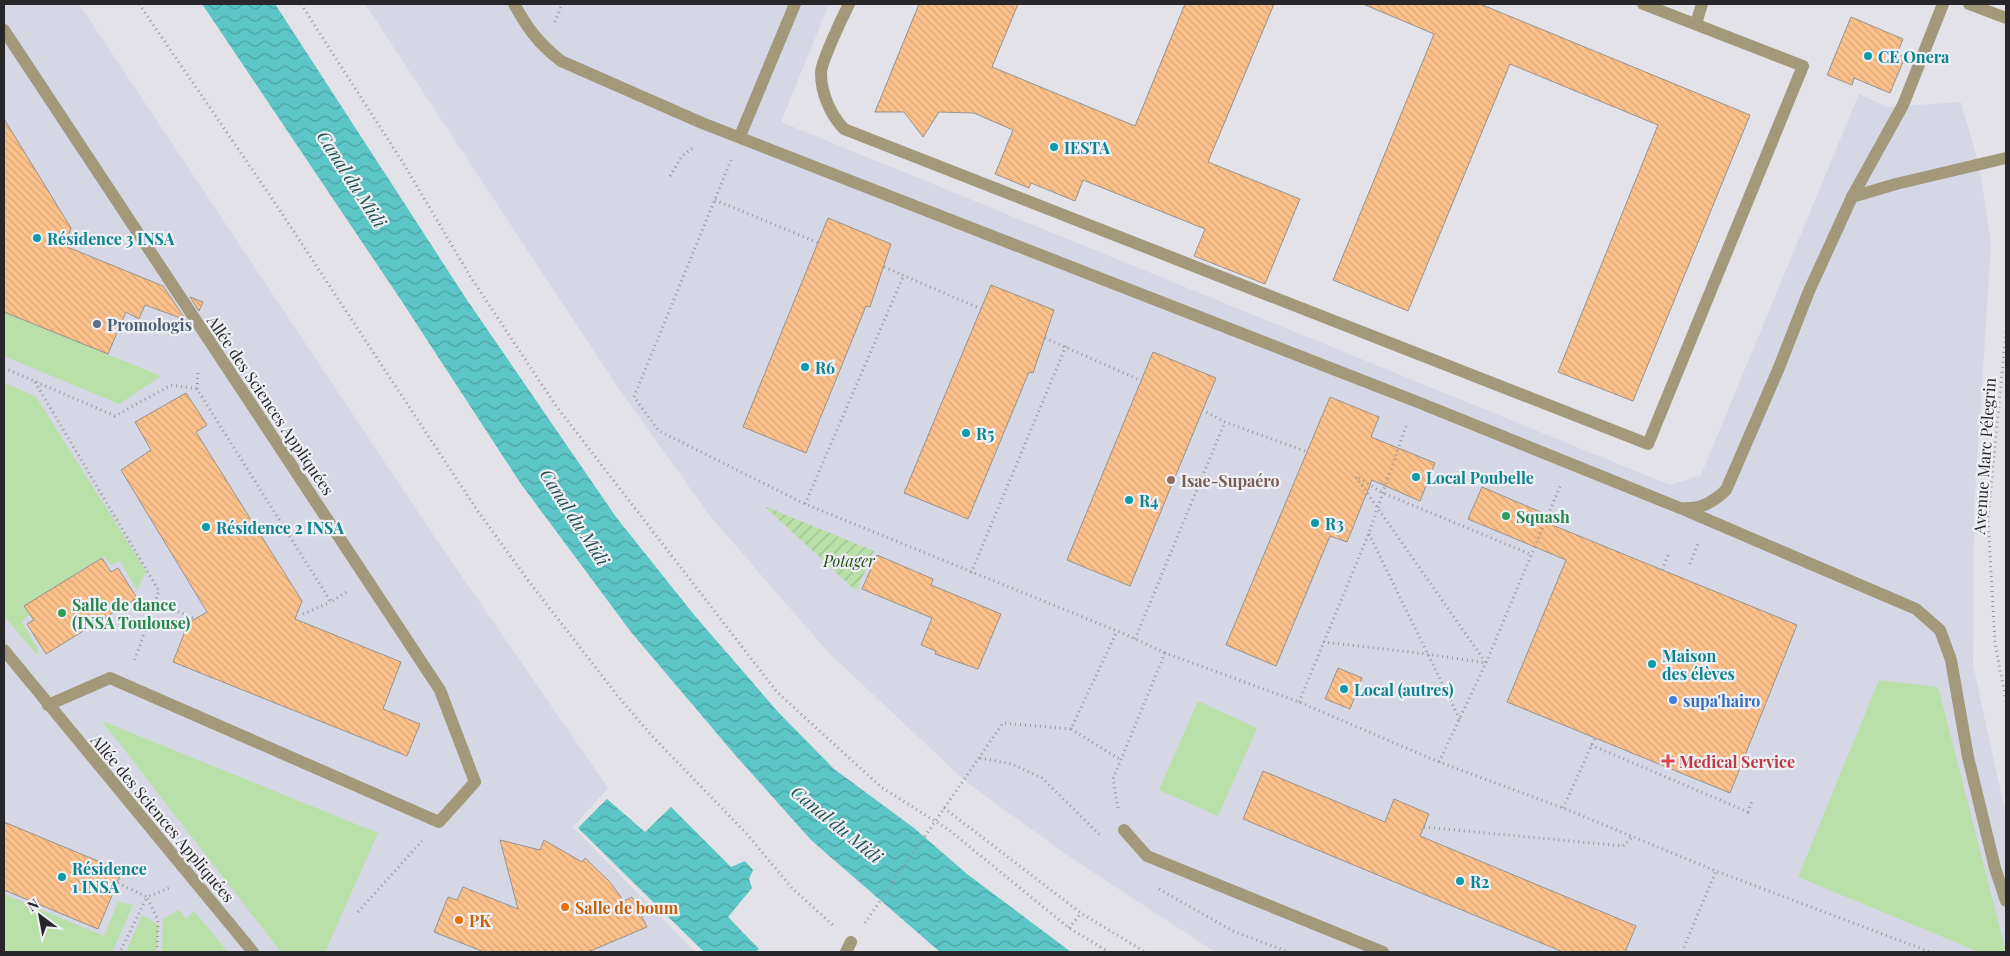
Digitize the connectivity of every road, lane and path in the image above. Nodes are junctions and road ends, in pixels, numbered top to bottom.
1 (139, 4) edge
2 (301, 4) edge
3 (514, 4) edge
4 (795, 4) edge
5 (849, 4) edge
6 (1643, 4) edge
7 (1702, 4) edge
8 (1943, 4) edge
9 (1969, 4) edge
10 (2006, 18) edge
11 (1696, 24) junction
12 (4, 30) edge
13 (740, 136) junction
14 (700, 142) dead end
15 (2006, 158) edge
16 (670, 176) dead end
17 (1852, 197) junction
18 (715, 200) junction
19 (819, 243) dead end
20 (884, 267) dead end
21 (904, 277) junction
22 (981, 309) dead end
23 (2006, 332) edge
24 (1045, 338) dead end
25 (1066, 346) junction
26 (4, 368) edge
27 (35, 381) junction
28 (1142, 381) dead end
29 (1415, 401) junction
30 (1202, 410) dead end
31 (1225, 422) junction
32 (1305, 451) dead end
33 (1572, 466) junction
34 (1383, 493) junction
35 (806, 504) junction
36 (1680, 508) junction
37 (1369, 533) junction
38 (1530, 554) junction
39 (1668, 555) dead end
40 (1662, 570) dead end
41 (971, 573) junction
42 (367, 579) junction
43 (155, 602) junction
44 (331, 602) junction
45 (302, 614) dead end
46 (195, 619) dead end
47 (1118, 631) junction
48 (1135, 639) junction
49 (1323, 642) junction
50 (4, 650) edge
51 (1165, 653) junction
52 (1427, 654) junction
53 (1486, 663) junction
54 (126, 685) junction
55 (2006, 701) edge
56 (1299, 702) junction
57 (48, 705) junction
58 (1460, 720) junction
59 (1071, 729) junction
60 (1595, 738) dead end
61 (1592, 745) junction
62 (980, 758) junction
63 (1120, 760) junction
64 (1439, 762) junction
65 (1752, 801) dead end
66 (944, 808) junction
67 (1563, 808) junction
68 (439, 822) junction
69 (1424, 826) dead end
70 (1124, 830) joint
71 (1632, 837) junction
72 (1105, 841) dead end
73 (1716, 871) junction
74 (118, 883) dead end
75 (1156, 887) dead end
76 (147, 897) junction
77 (2006, 901) edge
78 (358, 912) dead end
79 (1081, 913) junction
80 (1069, 928) junction
81 (849, 947) edge
82 (120, 952) edge
83 (157, 952) edge
84 (253, 952) edge
85 (1110, 952) edge
86 (1145, 952) edge
87 (1288, 952) edge
88 (1383, 952) edge
89 (1682, 952) edge
90 (1930, 952) edge

1 - 81 path
2 - 80 path
3 - 13 street
4 - 13 street
5 - 11 street
6 - 11 street
7 - 11 street
8 - 17 street
9 - 10 street
12 - 42 street, Allée des Sciences Appliquées
13 - 18 path
13 - 29 street
14 - 16 path
15 - 17 street
17 - 36 street
18 - 19 path
18 - 35 path
20 - 21 path
21 - 22 path
21 - 35 path
23 - 55 path, Avenue Marc Pélegrin
24 - 25 path
25 - 28 path
25 - 41 path
26 - 27 path
27 - 43 path
27 - 44 path
29 - 33 street
29 - 34 path
30 - 31 path
31 - 32 path
31 - 48 path
33 - 36 street
33 - 38 path
34 - 37 path
34 - 38 path
34 - 53 path
35 - 41 path
36 - 77 street
37 - 49 path
37 - 52 path
38 - 53 path
39 - 40 path
41 - 47 path
42 - 44 path
42 - 68 street, Allée des Sciences Appliquées
43 - 46 path
43 - 54 path
44 - 45 path
47 - 48 path
47 - 59 path
48 - 51 path
49 - 52 path
49 - 56 path
50 - 57 street, Allée des Sciences Appliquées
51 - 56 path
51 - 63 path
52 - 53 path
52 - 58 path
53 - 58 path
54 - 57 street
54 - 68 street
56 - 64 path
57 - 84 street, Allée des Sciences Appliquées
58 - 64 path
59 - 62 path
59 - 63 path
60 - 61 path
61 - 65 path
61 - 67 path
62 - 66 path
62 - 72 path
63 - 70 path
64 - 67 path
66 - 79 path
66 - 81 path
67 - 71 path
68 - 78 path
69 - 71 path
70 - 88 street
71 - 73 path
73 - 89 path
73 - 90 path
74 - 76 path
75 - 87 path
76 - 82 path
76 - 83 path
79 - 80 path
79 - 86 path
80 - 85 path

